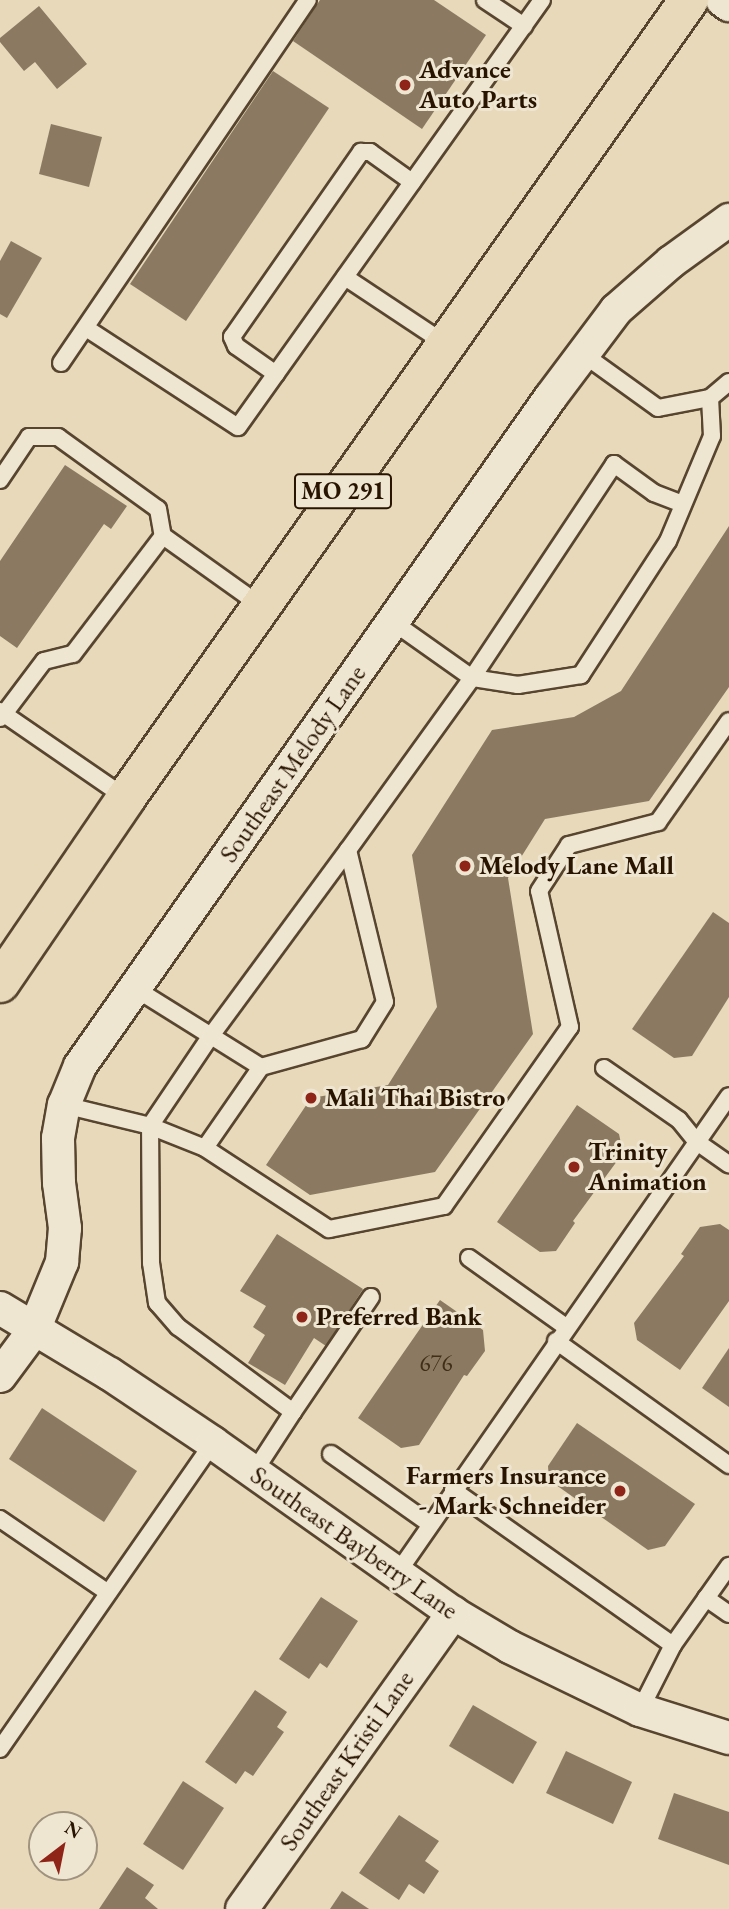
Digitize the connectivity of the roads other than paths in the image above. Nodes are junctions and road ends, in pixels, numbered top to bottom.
1 (308, 0) edge
2 (485, 0) edge
3 (542, 0) edge
4 (689, 0) edge
5 (722, 0) edge
6 (729, 5) edge
7 (524, 26) junction
8 (412, 182) junction
9 (729, 220) edge
10 (345, 277) junction
11 (86, 328) junction
12 (446, 344) junction
13 (583, 354) junction
14 (61, 363) dead end
15 (276, 374) junction
16 (729, 382) edge
17 (710, 398) junction
18 (0, 480) edge
19 (682, 504) junction
20 (163, 536) junction
21 (261, 606) junction
22 (393, 622) junction
23 (472, 678) junction
24 (1, 714) edge
25 (729, 721) edge
26 (126, 798) junction
27 (348, 850) junction
28 (0, 983) edge
29 (136, 989) junction
30 (210, 1037) junction
31 (261, 1067) junction
32 (604, 1068) dead end
33 (729, 1096) edge
34 (64, 1105) junction
35 (150, 1126) junction
36 (697, 1142) junction
37 (205, 1148) junction
38 (729, 1164) edge
39 (469, 1258) dead end
40 (371, 1297) dead end
41 (0, 1308) edge
42 (566, 1327) junction
43 (34, 1330) junction
44 (556, 1341) junction
45 (0, 1376) edge
46 (293, 1412) junction
47 (213, 1443) junction
48 (331, 1454) dead end
49 (729, 1465) edge
50 (254, 1472) junction
51 (453, 1490) junction
52 (0, 1519) edge
53 (430, 1524) junction
54 (729, 1566) edge
55 (396, 1575) junction
56 (107, 1592) junction
57 (706, 1598) junction
58 (453, 1613) junction
59 (729, 1614) edge
60 (673, 1645) junction
61 (640, 1710) junction
62 (729, 1738) edge
63 (0, 1749) edge
64 (242, 1909) edge

1 - 11 lane
2 - 7 lane
3 - 7 lane
4 - 12 main road, MO 291
5 - 6 street
7 - 8 lane
8 - 10 lane
8 - 15 lane
9 - 13 street, Southeast Melody Lane
10 - 12 lane
10 - 15 lane
11 - 14 lane
11 - 15 lane
12 - 21 main road, MO 291
13 - 17 lane
13 - 22 street, Southeast Melody Lane
16 - 17 lane
17 - 19 lane
18 - 20 lane
19 - 23 lane
19 - 23 lane
20 - 21 lane
20 - 24 lane
21 - 26 main road, MO 291
22 - 23 lane
22 - 29 street, Southeast Melody Lane
23 - 27 lane
24 - 26 lane
25 - 37 lane
26 - 28 main road, MO 291
27 - 30 lane
27 - 31 lane
29 - 30 lane
29 - 34 street, Southeast Melody Lane
30 - 31 lane
30 - 35 lane
31 - 37 lane
32 - 36 lane
33 - 36 lane
34 - 35 lane
34 - 43 street, Southeast Melody Lane
35 - 37 lane
35 - 46 lane
36 - 38 lane
36 - 42 lane
39 - 42 lane
40 - 46 lane
41 - 43 street, Southeast Bayberry Lane
42 - 44 lane
43 - 45 street, Southeast Melody Lane
43 - 47 street, Southeast Bayberry Lane
44 - 49 lane
44 - 51 lane
46 - 50 lane
47 - 50 street, Southeast Bayberry Lane
47 - 56 lane
48 - 53 lane
50 - 55 street, Southeast Bayberry Lane
51 - 53 lane
51 - 60 lane
52 - 56 lane
53 - 55 lane
54 - 57 lane
55 - 58 street, Southeast Bayberry Lane
56 - 63 lane
57 - 59 lane
57 - 60 lane
58 - 61 street, Southeast Bayberry Lane
58 - 64 street, Southeast Kristi Lane
60 - 61 lane
61 - 62 street, Southeast Bayberry Lane

